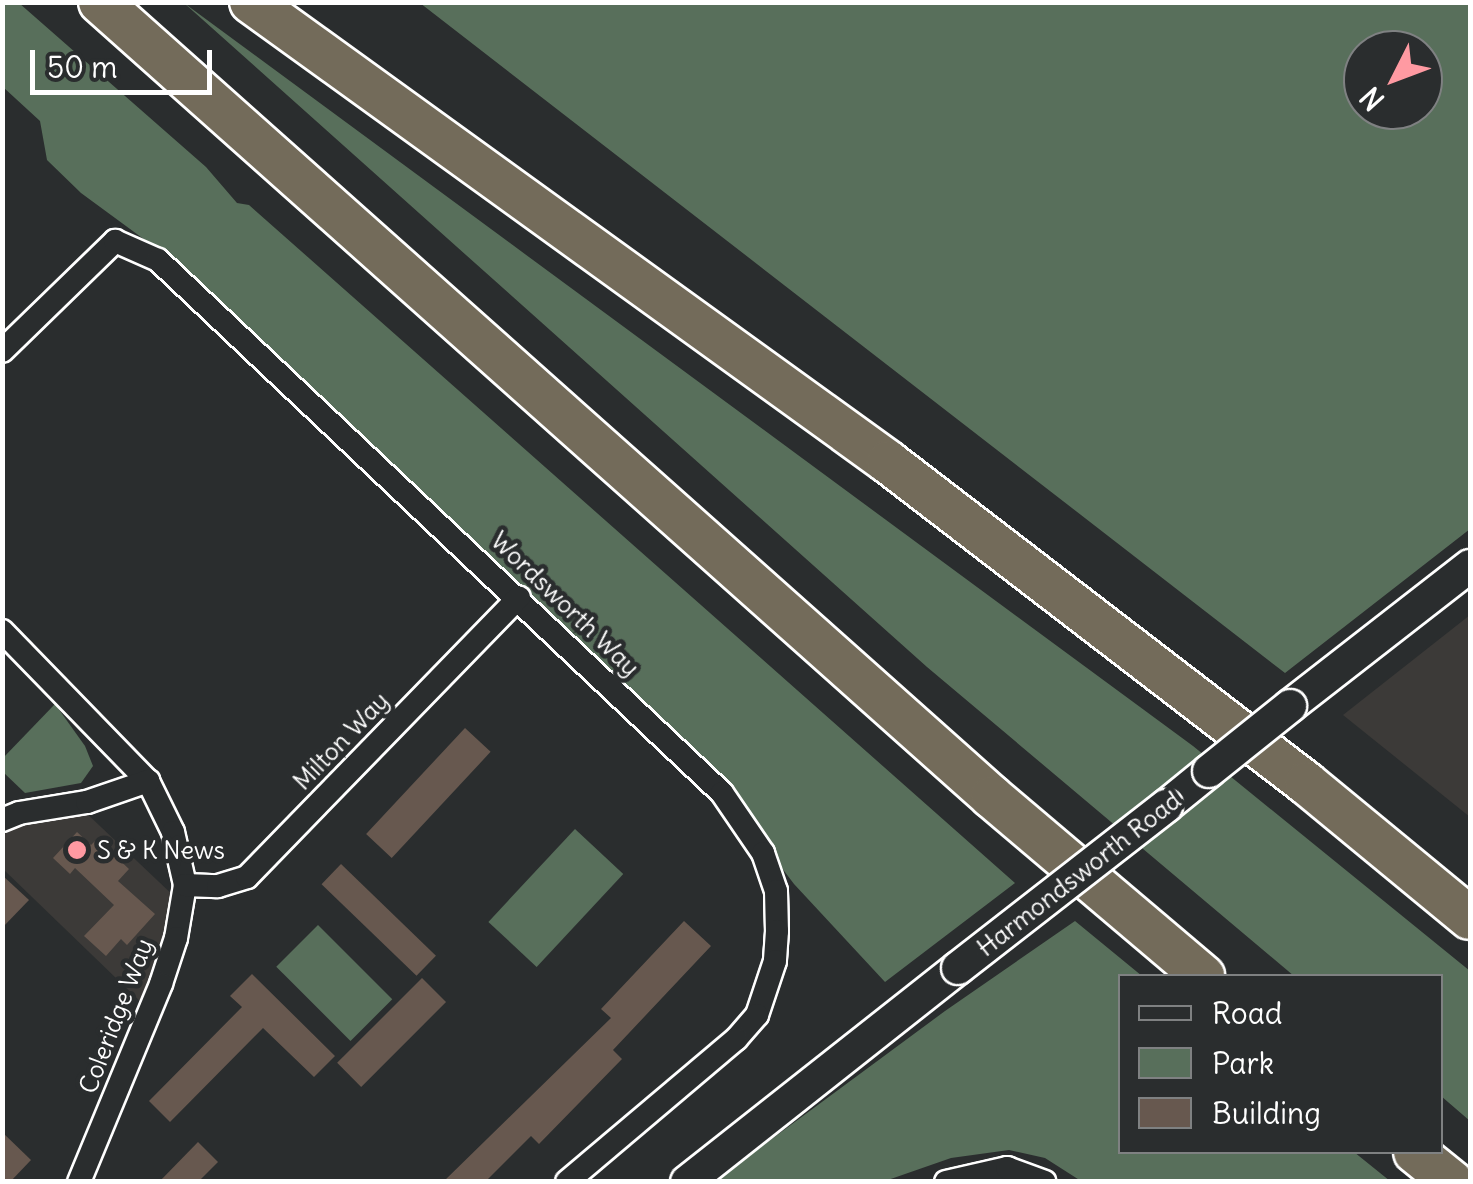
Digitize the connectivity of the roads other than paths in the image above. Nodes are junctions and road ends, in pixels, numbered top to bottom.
1 (100, 2) edge
2 (250, 2) edge
3 (2, 352) edge
4 (1470, 566) edge
5 (519, 598) junction
6 (2, 631) edge
7 (148, 781) junction
8 (2, 820) edge
9 (184, 885) junction
10 (1470, 918) edge
11 (1201, 974) edge
12 (1417, 1154) edge
13 (80, 1182) edge
14 (568, 1182) edge
15 (687, 1182) edge
16 (946, 1182) edge
17 (1045, 1182) edge
18 (1452, 1182) edge

1 - 11 highway
2 - 10 highway
3 - 5 street, Wordsworth Way
4 - 15 street, Harmondsworth Road, bridge
5 - 9 street, Milton Way
5 - 14 street, Wordsworth Way
6 - 7 street, Coleridge Way
7 - 8 street
7 - 9 street, Coleridge Way
9 - 13 street, Coleridge Way
12 - 18 highway
16 - 17 street

